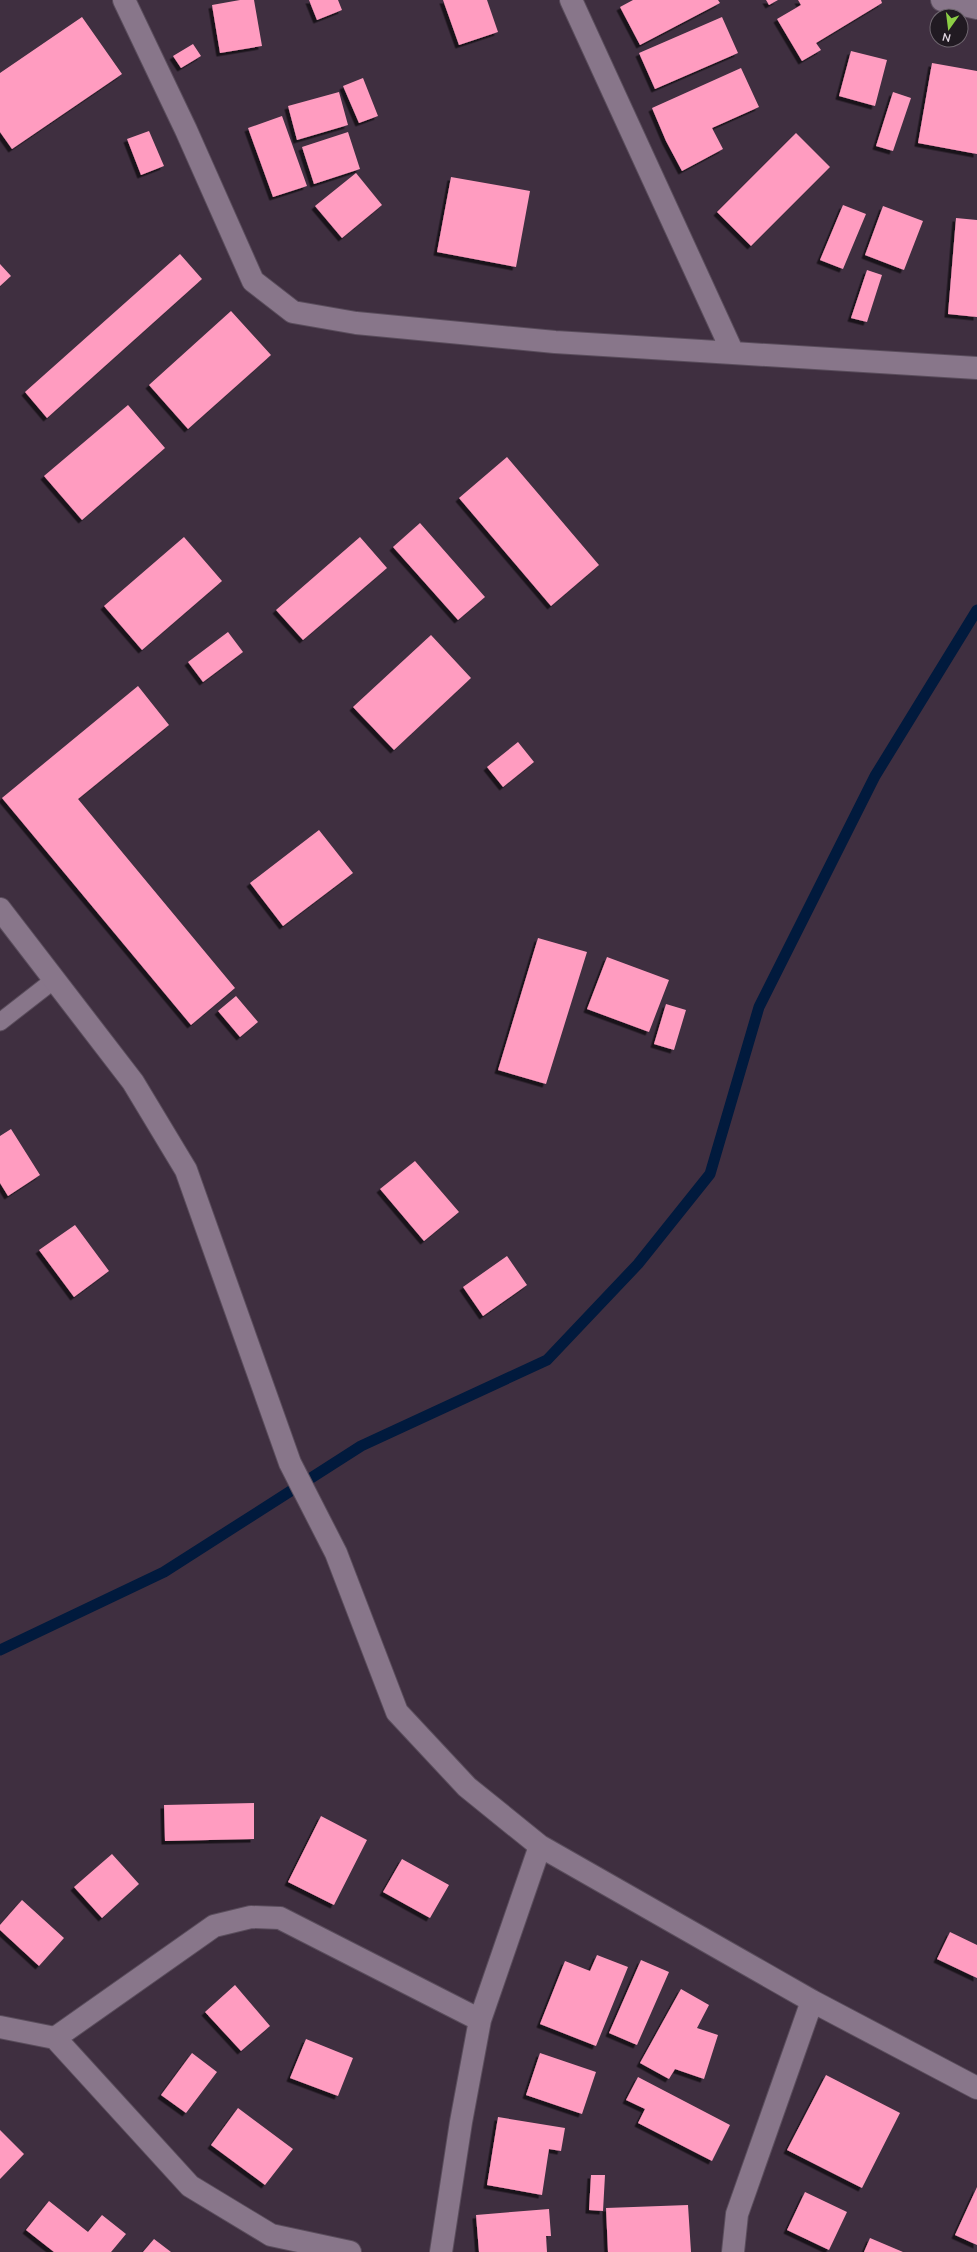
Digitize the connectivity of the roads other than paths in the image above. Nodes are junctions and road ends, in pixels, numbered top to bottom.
1 (124, 0) edge
2 (571, 0) edge
3 (942, 0) edge
4 (977, 8) edge
5 (733, 353) junction
6 (977, 368) edge
7 (0, 910) edge
8 (54, 980) junction
9 (0, 1022) edge
10 (540, 1846) junction
11 (812, 2001) junction
12 (480, 2020) junction
13 (0, 2027) edge
14 (55, 2038) junction
15 (977, 2088) edge
16 (350, 2252) edge
17 (441, 2252) edge
18 (733, 2252) edge

1 - 5 street
2 - 5 street
3 - 4 street
5 - 6 street
7 - 8 street
8 - 9 lane
8 - 10 street
10 - 11 street
10 - 12 street
11 - 15 street
11 - 18 street
12 - 14 street
12 - 17 street
13 - 14 street
14 - 16 street

